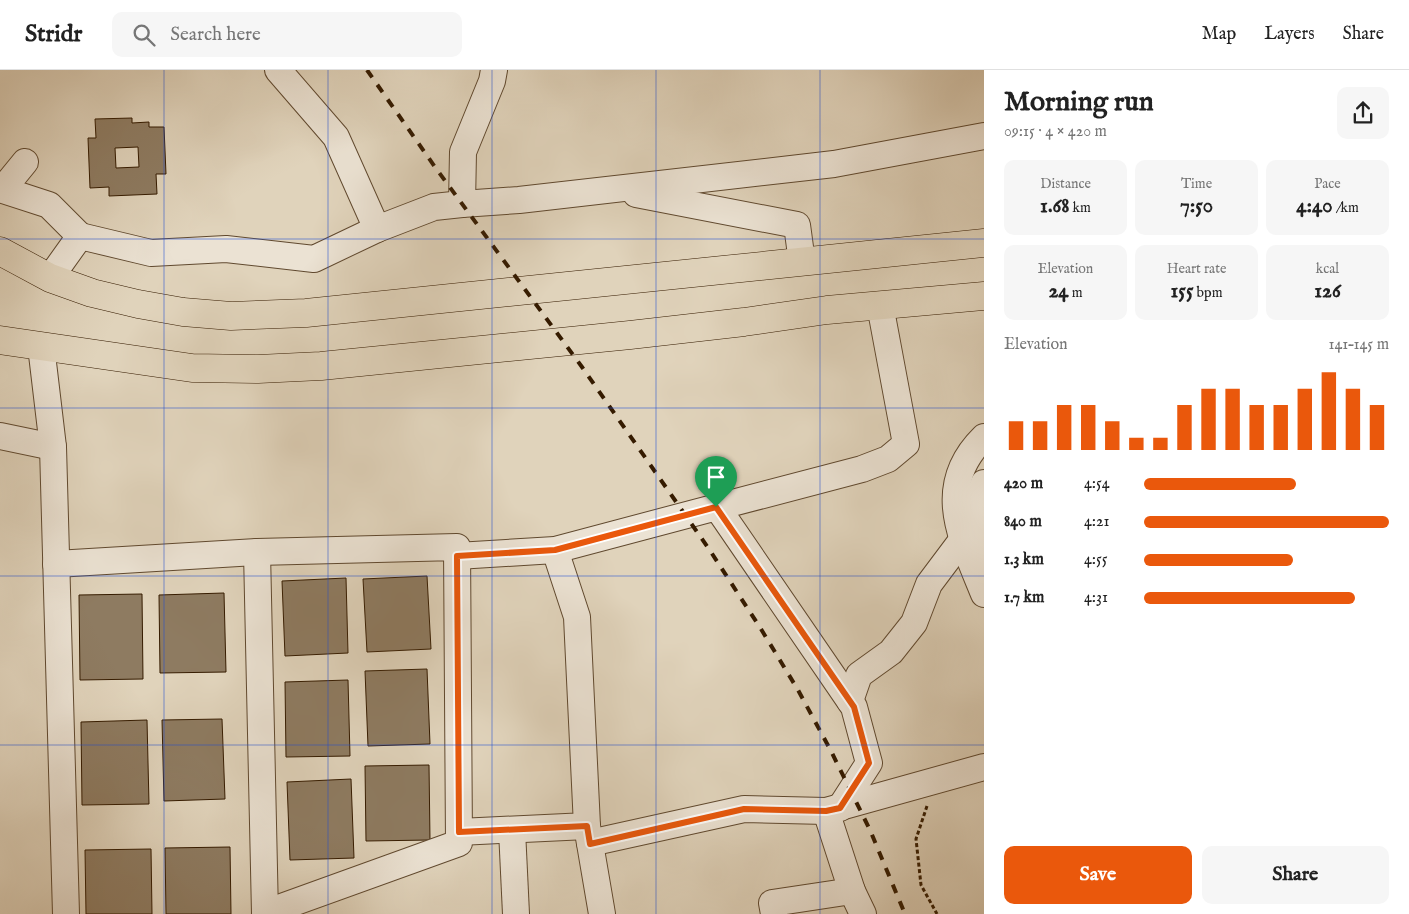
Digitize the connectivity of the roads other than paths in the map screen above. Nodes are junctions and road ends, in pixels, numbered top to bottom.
1 (278, 70) edge
2 (494, 70) edge
3 (984, 136) edge
4 (25, 162) dead end
5 (2, 189) edge
6 (611, 189) junction
7 (462, 204) junction
8 (377, 228) junction
9 (80, 236) junction
10 (984, 243) edge
11 (0, 251) edge
12 (802, 262) junction
13 (50, 278) junction
14 (984, 296) edge
15 (880, 305) junction
16 (0, 340) edge
17 (41, 346) junction
18 (0, 436) edge
19 (984, 437) edge
20 (53, 447) junction
21 (984, 483) edge
22 (716, 507) junction
23 (962, 540) junction
24 (555, 550) junction
25 (256, 552) junction
26 (457, 556) junction
27 (56, 564) junction
28 (984, 579) edge
29 (984, 594) edge
30 (850, 701) junction
31 (984, 767) edge
32 (833, 809) junction
33 (512, 830) junction
34 (459, 832) junction
35 (588, 835) junction
36 (852, 891) junction
37 (265, 913) edge
38 (66, 914) edge
39 (516, 914) edge
40 (602, 914) edge
41 (774, 914) edge
42 (863, 914) edge

1 - 8 street
2 - 7 street
3 - 6 street
4 - 5 street
5 - 9 street
6 - 7 street
6 - 12 street
7 - 8 street
8 - 9 street
9 - 13 street
10 - 12 main road
11 - 13 main road
12 - 13 main road
14 - 15 main road
15 - 17 main road
15 - 22 street
16 - 17 main road
17 - 20 street
18 - 20 street
19 - 23 street
20 - 27 street
21 - 28 street
22 - 24 street
22 - 30 street
23 - 29 street
23 - 30 street
24 - 26 street
24 - 35 street
25 - 26 street
25 - 27 street
25 - 37 street
26 - 34 street
27 - 38 street
30 - 32 street
31 - 32 street
32 - 35 street
32 - 36 street
33 - 34 street
33 - 35 street
33 - 39 street
34 - 37 street
35 - 40 street
36 - 41 street
36 - 42 street

